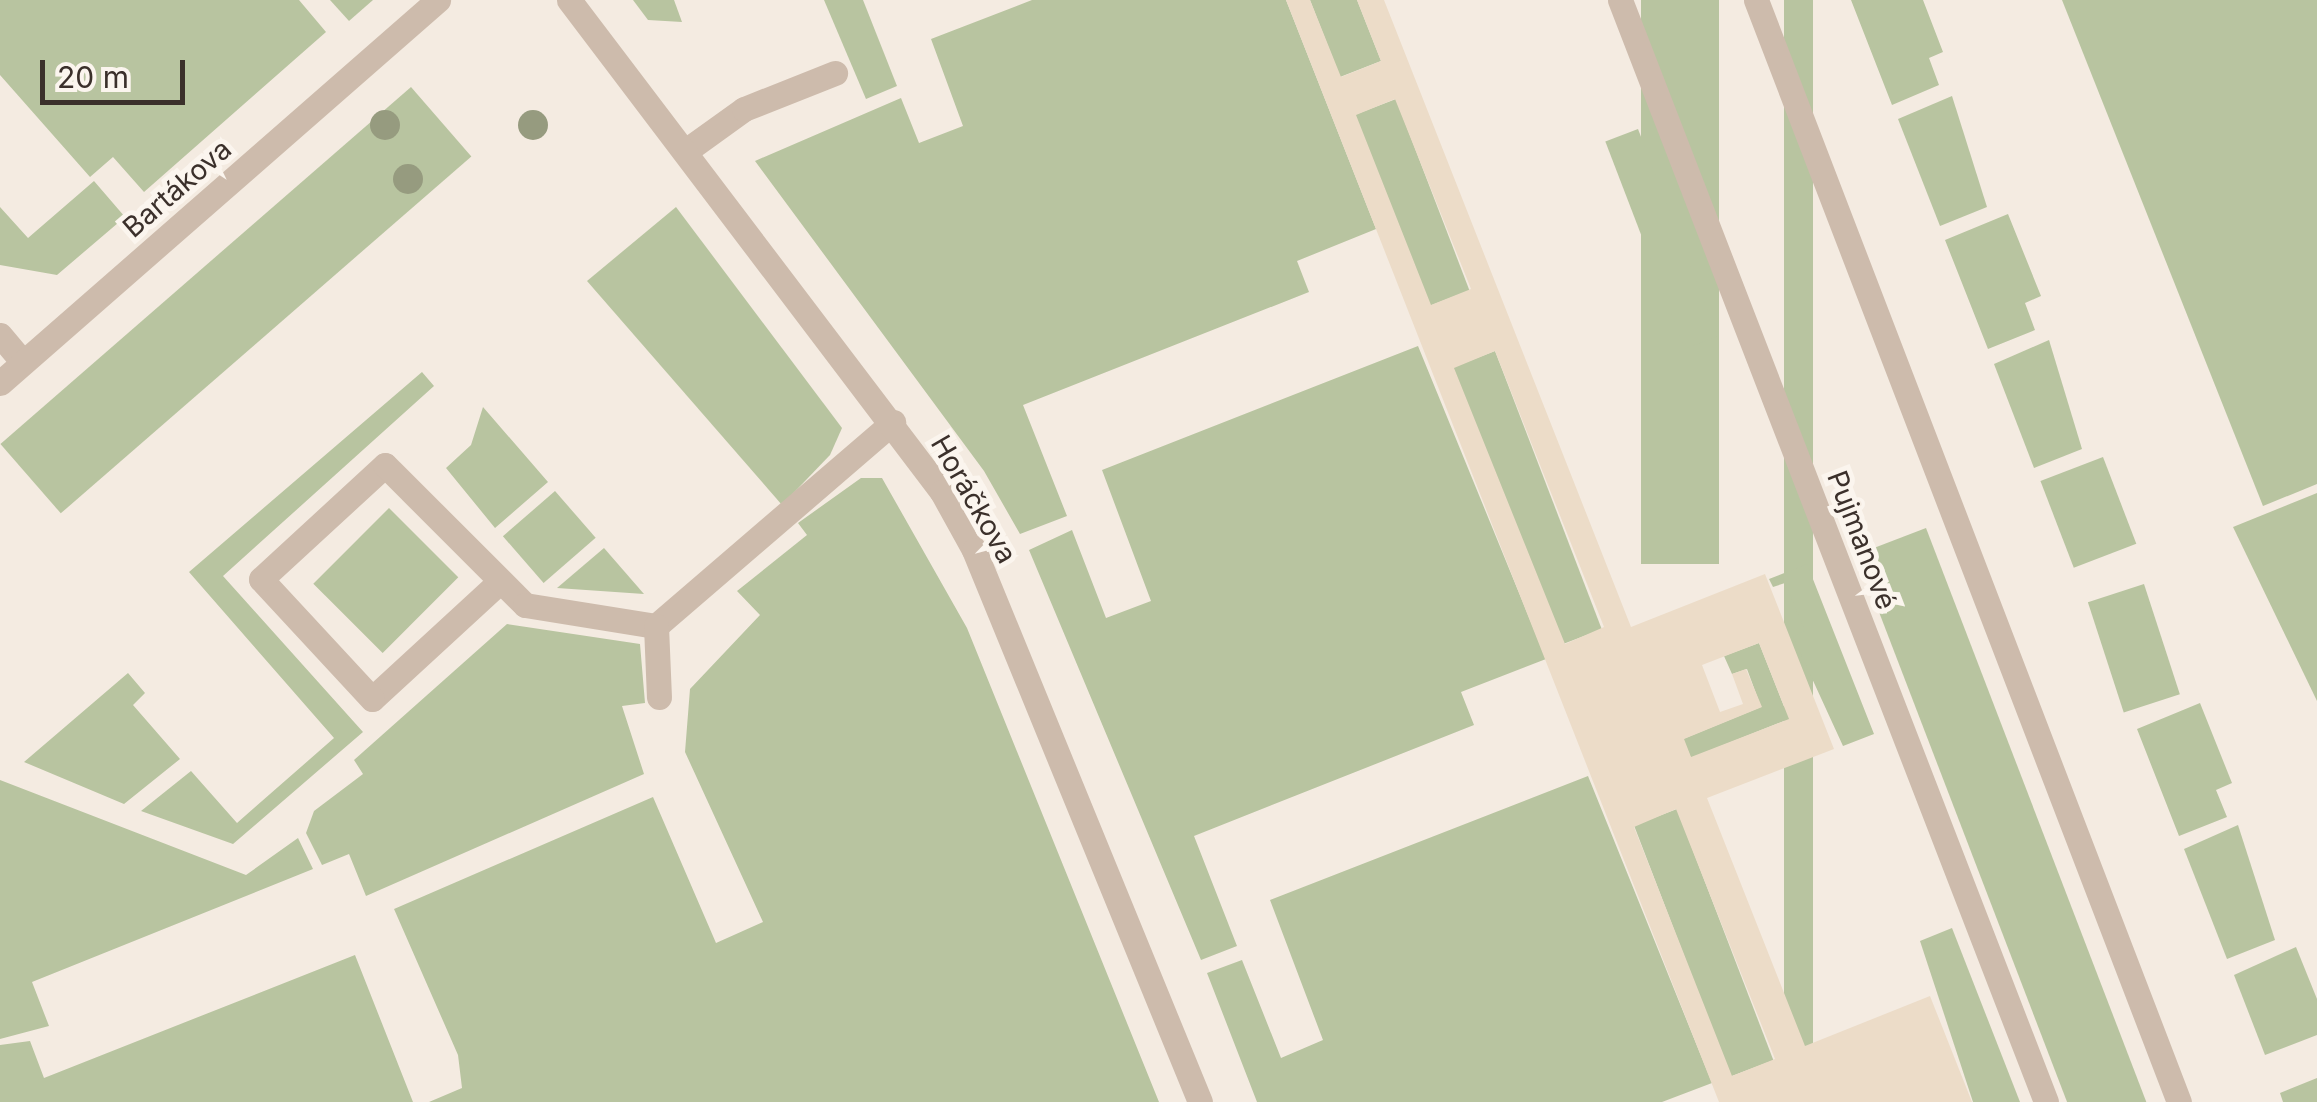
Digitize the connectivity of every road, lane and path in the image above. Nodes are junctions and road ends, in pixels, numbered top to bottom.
1 (438, 0) edge
2 (569, 0) edge
3 (1620, 0) edge
4 (1756, 0) edge
5 (835, 73) dead end
6 (687, 150) junction
7 (0, 335) edge
8 (23, 362) junction
9 (0, 383) edge
10 (893, 422) junction
11 (496, 585) junction
12 (656, 626) junction
13 (659, 697) dead end
14 (1200, 1102) edge
15 (2046, 1102) edge
16 (2179, 1102) edge

1 - 8 street, Bartákova
2 - 6 street, Horáčkova
3 - 15 street, Pujmanové
4 - 16 street
5 - 6 street
6 - 10 street, Horáčkova
7 - 8 street
8 - 9 street, Bartákova
10 - 12 street
10 - 14 street, Horáčkova
11 - 11 street
11 - 12 street
12 - 13 street

